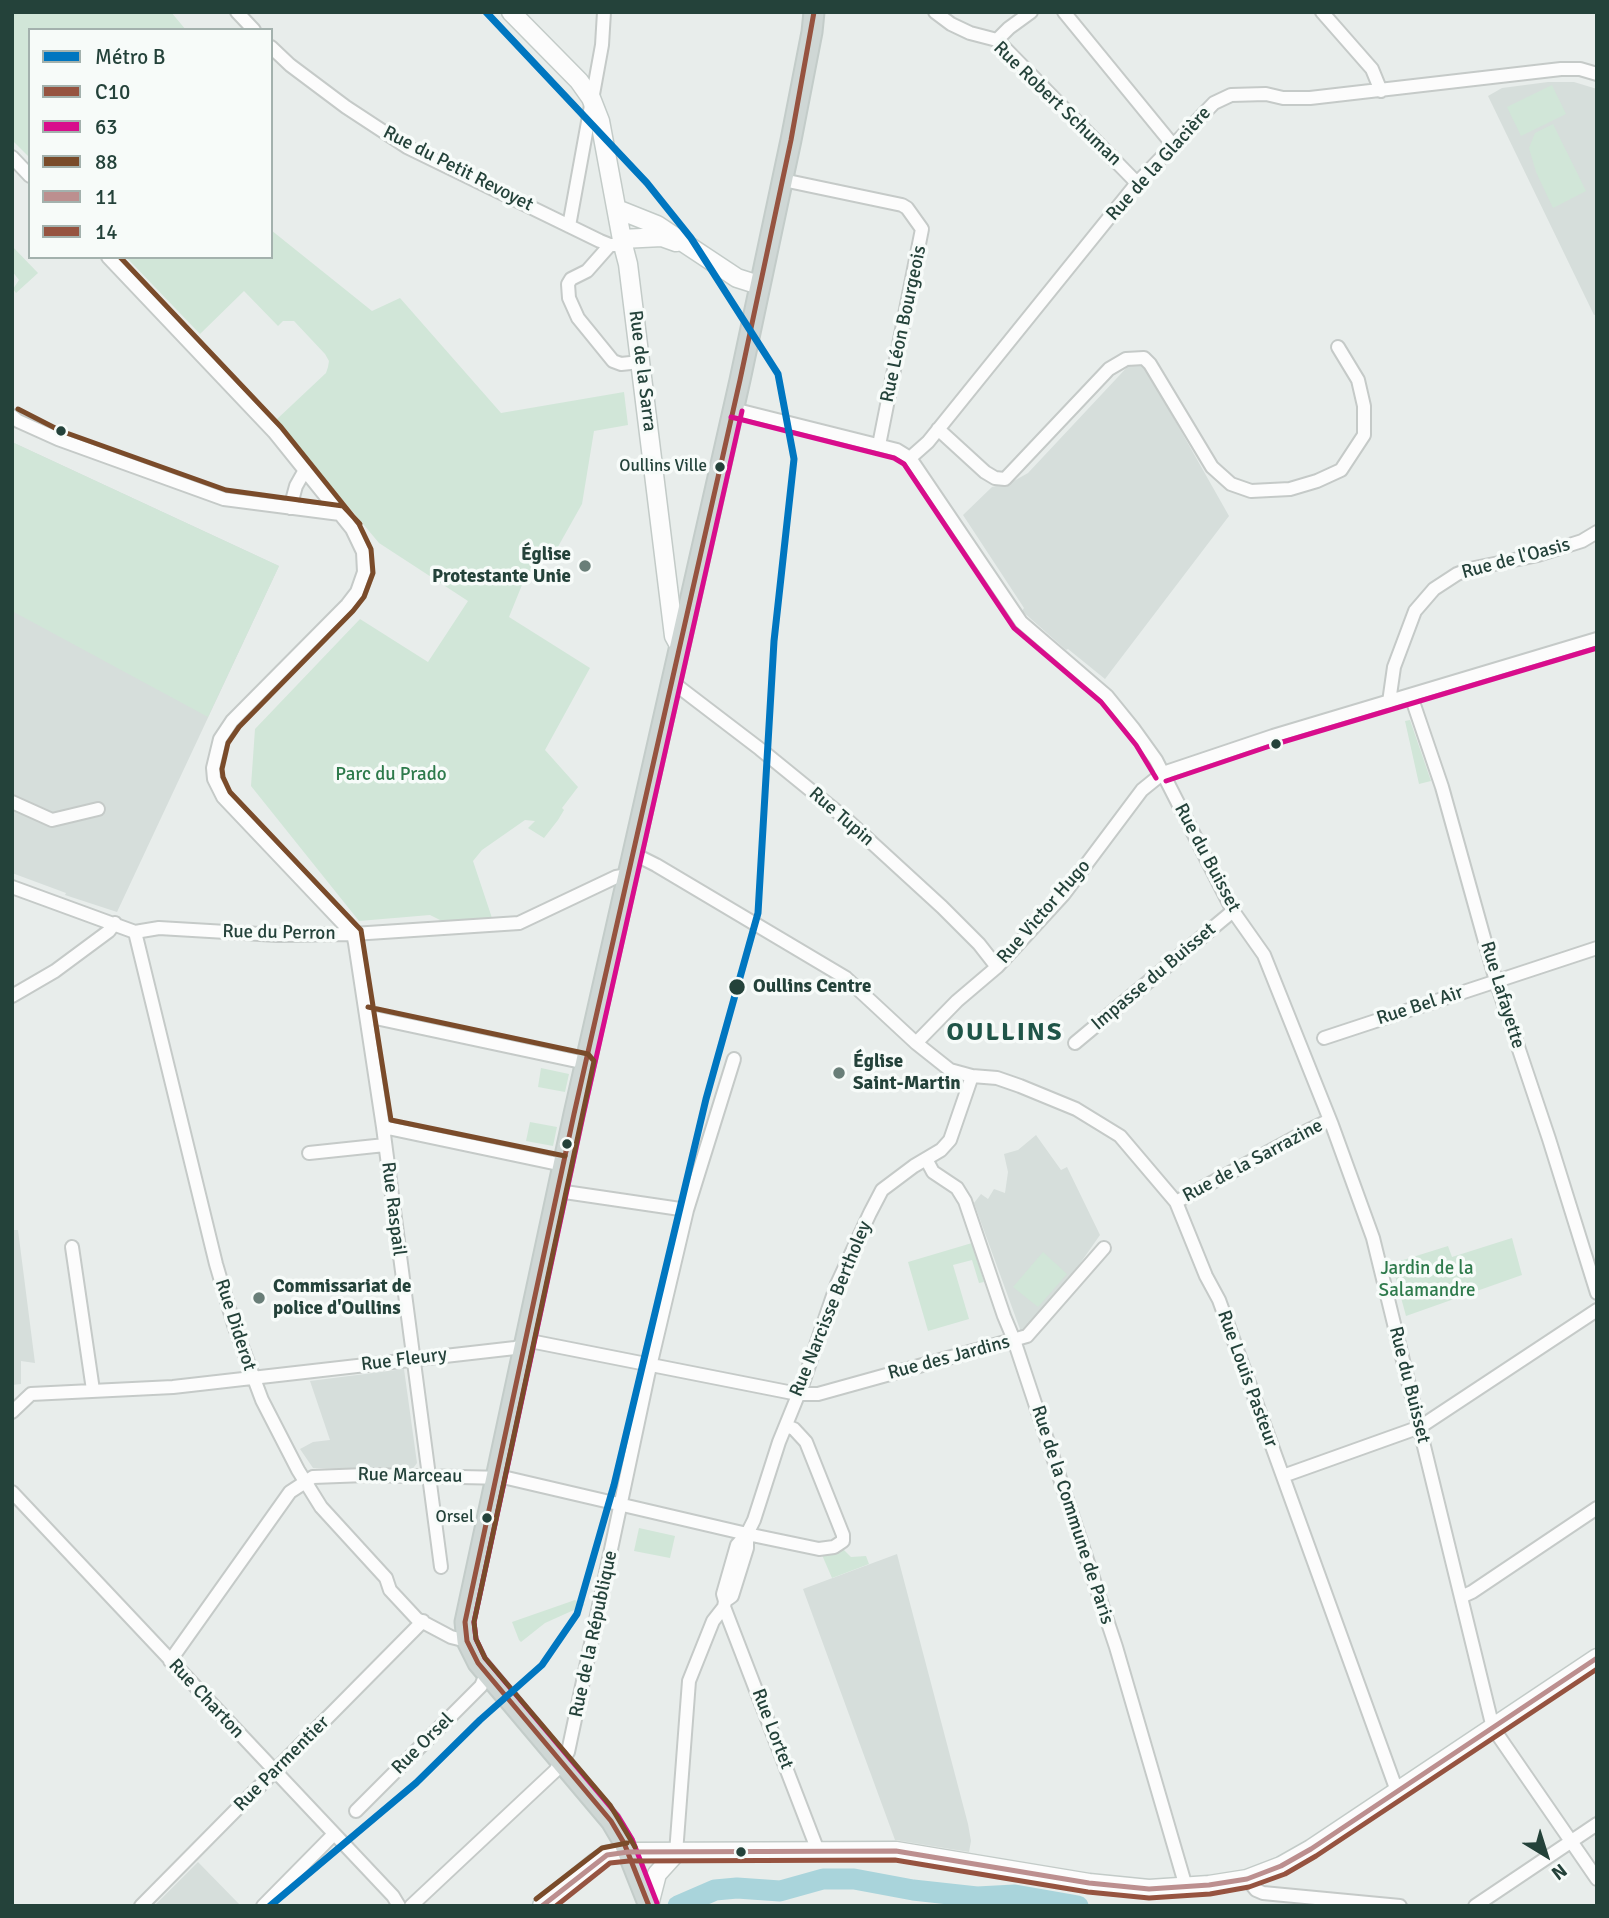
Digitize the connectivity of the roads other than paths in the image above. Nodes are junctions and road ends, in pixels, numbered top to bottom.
1 (237, 12) edge
2 (511, 12) edge
3 (814, 12) edge
4 (935, 12) edge
5 (1031, 12) edge
6 (1064, 12) edge
7 (1322, 12) edge
8 (606, 15) edge
9 (252, 28) edge
10 (997, 40) junction
11 (273, 49) edge
12 (1597, 74) edge
13 (1381, 91) junction
14 (591, 98) junction
15 (1172, 144) junction
16 (12, 157) edge
17 (28, 174) edge
18 (783, 180) junction
19 (1138, 183) junction
20 (617, 209) junction
21 (569, 226) junction
22 (618, 243) junction
23 (686, 245) junction
24 (110, 259) edge
25 (760, 285) junction
26 (1338, 346) dead end
27 (640, 362) junction
28 (733, 409) junction
29 (12, 416) edge
30 (939, 428) junction
31 (879, 445) junction
32 (910, 458) junction
33 (305, 470) junction
34 (290, 508) junction
35 (340, 514) junction
36 (1597, 532) edge
37 (1597, 639) edge
38 (680, 647) junction
39 (671, 681) junction
40 (1410, 696) junction
41 (1389, 702) junction
42 (1163, 773) junction
43 (12, 802) edge
44 (98, 809) dead end
45 (632, 853) junction
46 (628, 875) junction
47 (12, 887) edge
48 (323, 903) junction
49 (1233, 911) junction
50 (115, 923) junction
51 (135, 932) junction
52 (320, 933) junction
53 (353, 934) junction
54 (1597, 948) edge
55 (997, 967) junction
56 (1496, 981) junction
57 (12, 996) edge
58 (366, 1016) junction
59 (1324, 1038) dead end
60 (916, 1043) junction
61 (1075, 1043) dead end
62 (734, 1059) dead end
63 (586, 1063) junction
64 (972, 1076) junction
65 (1330, 1120) junction
66 (383, 1127) junction
67 (385, 1145) junction
68 (309, 1153) dead end
69 (926, 1159) junction
70 (564, 1165) junction
71 (558, 1191) junction
72 (1176, 1202) junction
73 (687, 1210) junction
74 (72, 1247) dead end
75 (1104, 1248) dead end
76 (1597, 1293) edge
77 (1597, 1310) edge
78 (1014, 1340) junction
79 (524, 1345) junction
80 (413, 1359) junction
81 (651, 1364) junction
82 (252, 1378) junction
83 (93, 1390) junction
84 (798, 1394) junction
85 (12, 1412) edge
86 (786, 1426) junction
87 (1420, 1427) junction
88 (1283, 1476) junction
89 (428, 1477) junction
90 (495, 1478) junction
91 (305, 1482) junction
92 (12, 1492) edge
93 (622, 1504) junction
94 (1597, 1508) edge
95 (747, 1534) junction
96 (441, 1567) dead end
97 (1461, 1597) junction
98 (724, 1604) junction
99 (423, 1621) junction
100 (467, 1641) junction
101 (1597, 1658) edge
102 (170, 1661) junction
103 (486, 1674) junction
104 (1493, 1728) junction
105 (562, 1762) junction
106 (275, 1771) junction
107 (1397, 1791) junction
108 (356, 1811) dead end
109 (1597, 1824) edge
110 (334, 1834) junction
111 (1571, 1841) junction
112 (818, 1851) junction
113 (628, 1853) junction
114 (676, 1853) junction
115 (647, 1878) junction
116 (1247, 1879) junction
117 (1597, 1879) edge
118 (1186, 1887) junction
119 (649, 1905) edge
120 (141, 1906) edge
121 (263, 1906) edge
122 (399, 1906) edge
123 (411, 1906) edge
124 (542, 1906) edge
125 (1400, 1906) edge
126 (1475, 1906) edge

1 - 9 street
2 - 14 main road, Rue de la Sarra
3 - 18 main road
4 - 10 street, Rue Robert Schuman
5 - 10 street
6 - 15 street
7 - 13 street
8 - 14 street
10 - 19 street, Rue Robert Schuman
11 - 21 street, Rue du Petit Revoyet
12 - 13 street, Rue de la Glacière
13 - 15 street, Rue de la Glacière
14 - 20 main road, Rue de la Sarra
14 - 21 street
15 - 19 street, Rue de la Glacière
16 - 17 street
18 - 25 main road
18 - 31 street, Rue Léon Bourgeois
19 - 30 street, Rue de la Glacière
20 - 22 main road, Rue de la Sarra
20 - 23 main road
21 - 22 street, Rue du Petit Revoyet
22 - 23 main road
22 - 27 main road, Rue de la Sarra
22 - 27 street
23 - 25 main road
24 - 33 street
25 - 28 main road
26 - 30 street
27 - 38 main road, Rue de la Sarra
28 - 31 street
28 - 38 main road
29 - 34 street
30 - 32 street, Rue de la Glacière
31 - 32 street
32 - 42 street, Rue du Buisset
33 - 34 street
33 - 35 street
34 - 35 street
35 - 48 street
36 - 41 street, Rue de l'Oasis
37 - 40 street
38 - 39 main road
39 - 45 main road
39 - 55 street, Rue Tupin
40 - 41 street
40 - 56 street, Rue Lafayette
41 - 42 street
42 - 49 street, Rue du Buisset
42 - 55 street, Rue Victor Hugo
43 - 44 street
45 - 46 main road
45 - 60 street, Rue Louis Pasteur
46 - 53 street, Rue du Perron
46 - 63 main road
47 - 50 street, Rue du Perron
48 - 52 street
48 - 53 street
49 - 61 street, Impasse du Buisset
49 - 65 street, Rue du Buisset
50 - 51 street, Rue du Perron
50 - 57 street
51 - 52 street, Rue du Perron
51 - 82 street, Rue Diderot
52 - 53 street, Rue du Perron
53 - 58 street, Rue Raspail
54 - 56 street, Rue Bel Air
55 - 60 street, Rue Victor Hugo
56 - 59 street, Rue Bel Air
56 - 76 street, Rue Lafayette
58 - 63 street
58 - 66 street, Rue Raspail
60 - 64 street, Rue Louis Pasteur
62 - 73 street, Rue de la République
63 - 70 main road
64 - 69 street, Rue Narcisse Bertholey
64 - 72 street, Rue Louis Pasteur
65 - 72 street, Rue de la Sarrazine
65 - 87 street, Rue du Buisset
66 - 67 street, Rue Raspail
66 - 70 street
67 - 68 street
67 - 80 street, Rue Raspail
69 - 78 street, Rue de la Commune de Paris
69 - 84 street, Rue Narcisse Bertholey
70 - 71 main road
71 - 73 street
71 - 79 main road
72 - 88 street, Rue Louis Pasteur
73 - 81 street, Rue de la République
74 - 83 street
75 - 78 street, Rue des Jardins
77 - 87 street
78 - 84 street, Rue des Jardins
78 - 118 street, Rue de la Commune de Paris
79 - 80 street, Rue Fleury
79 - 81 street, Rue Fleury
79 - 90 main road
80 - 82 street, Rue Fleury
80 - 89 street, Rue Raspail
81 - 84 street, Rue Fleury
81 - 93 street, Rue de la République
82 - 83 street, Rue Fleury
82 - 91 street, Rue Diderot
83 - 85 street, Rue Fleury
84 - 86 street, Rue Narcisse Bertholey
86 - 95 street, Rue Narcisse Bertholey
86 - 95 street, Rue Marceau
87 - 88 street
87 - 97 street, Rue du Buisset
88 - 107 street, Rue Louis Pasteur
89 - 90 street, Rue Marceau
89 - 91 street, Rue Marceau
89 - 96 street, Rue Raspail
90 - 93 street, Rue Marceau
90 - 100 main road
91 - 99 street, Rue Diderot
91 - 102 street
92 - 102 street, Rue Charton
93 - 95 street, Rue Marceau
93 - 105 street, Rue de la République
94 - 97 street
95 - 98 street, Rue Narcisse Bertholey
97 - 104 street, Rue du Buisset
98 - 112 street, Rue Lortet
98 - 114 street, Rue Narcisse Bertholey
99 - 100 street, Rue Diderot
99 - 106 street, Rue Parmentier
100 - 103 main road
101 - 104 main road
102 - 106 street, Rue Charton
103 - 105 main road
103 - 108 street, Rue Orsel
104 - 107 main road
104 - 111 street, Rue du Buisset
105 - 113 main road
105 - 123 street, Rue de la République
106 - 110 street, Rue Charton
106 - 120 street, Rue Parmentier
107 - 116 main road
109 - 111 street
110 - 121 street
110 - 122 street, Rue Charton
111 - 117 street, Rue du Buisset
111 - 126 street
112 - 114 main road
112 - 118 main road
113 - 114 main road
113 - 115 main road
113 - 124 main road
114 - 115 main road
115 - 119 main road
116 - 118 main road
116 - 125 street

